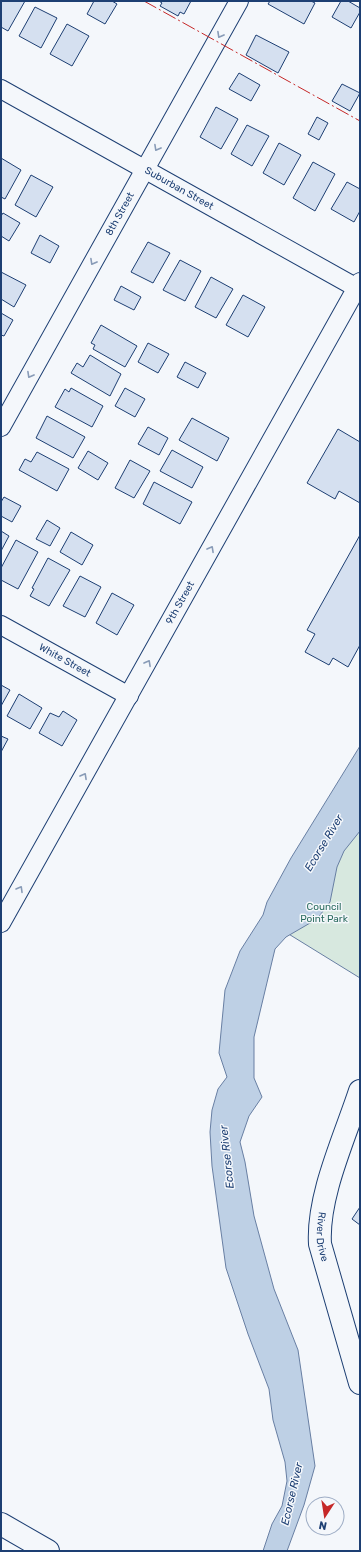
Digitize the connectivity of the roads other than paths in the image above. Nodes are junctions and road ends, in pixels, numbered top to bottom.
1 (239, 1) edge
2 (1, 89) edge
3 (145, 170) junction
4 (358, 285) edge
5 (1, 427) edge
6 (1, 625) edge
7 (129, 696) junction
8 (1, 923) edge
9 (360, 1091) edge
10 (355, 1125) edge
11 (360, 1384) edge
12 (1, 1524) edge
13 (48, 1551) edge

1 -> 3 street, 8th Street
2 - 3 street, Suburban Street
3 - 4 street, Suburban Street
3 -> 5 street, 8th Street
7 -> 4 street, 9th Street
6 - 7 street, White Street
8 -> 7 street, 9th Street
9 - 10 street, River Drive
10 - 11 street, River Drive
12 - 13 street

